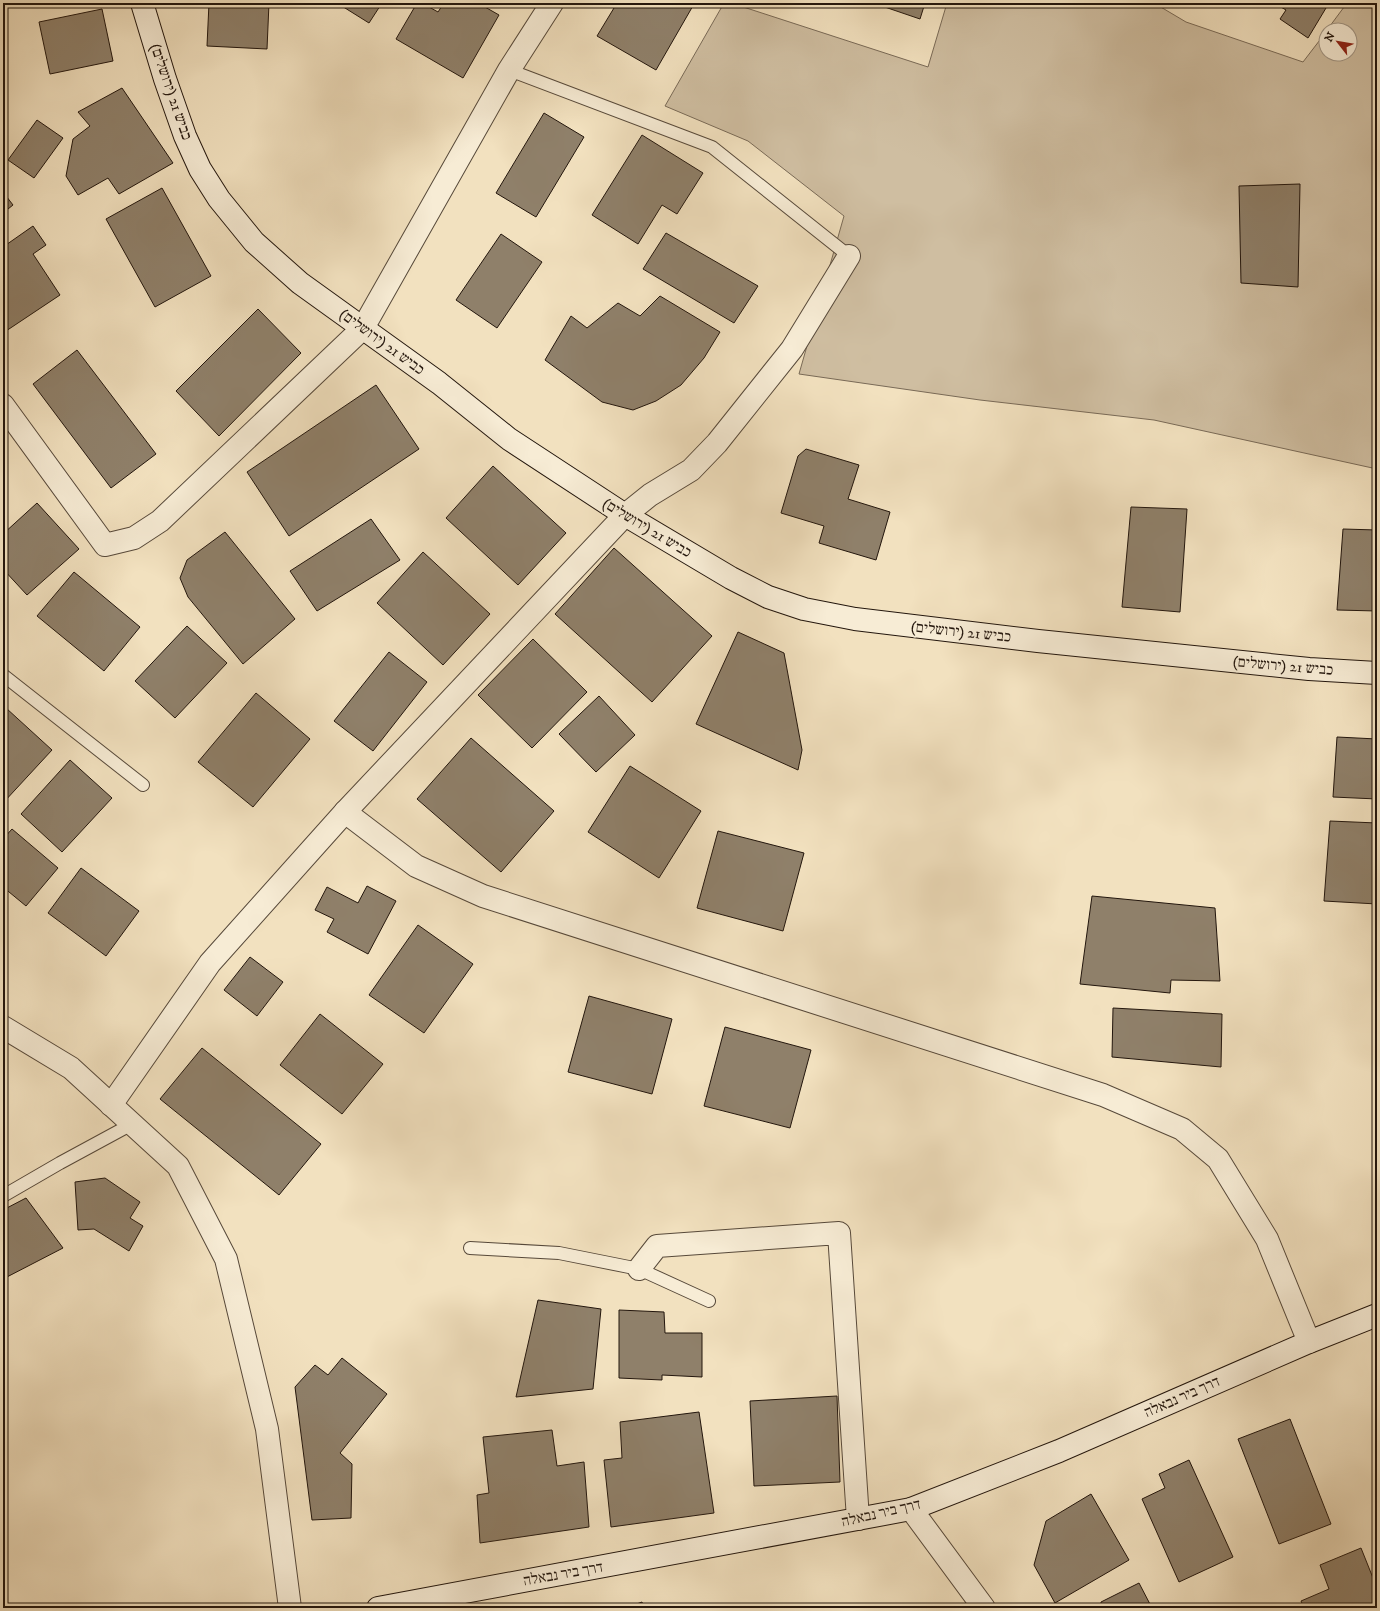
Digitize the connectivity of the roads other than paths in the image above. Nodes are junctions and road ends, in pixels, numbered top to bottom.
1 (142, 3) edge
2 (552, 3) edge
3 (509, 70) junction
4 (849, 256) joint
5 (363, 328) junction
6 (3, 405) edge
7 (625, 515) junction
8 (1377, 673) edge
9 (3, 675) edge
10 (143, 785) dead end
11 (345, 812) junction
12 (3, 1027) edge
13 (111, 1105) junction
14 (132, 1124) junction
15 (3, 1196) edge
16 (470, 1248) dead end
17 (639, 1269) junction
18 (709, 1301) dead end
19 (1377, 1315) edge
20 (1309, 1342) junction
21 (911, 1509) junction
22 (858, 1519) junction
23 (290, 1608) edge
24 (378, 1608) edge
25 (984, 1608) edge

1 - 5 street, כביש 21 (ירושלים)
2 - 3 street
3 - 4 lane
3 - 5 street
4 - 7 street
5 - 6 street
5 - 7 street, כביש 21 (ירושלים)
7 - 8 street, כביש 21 (ירושלים)
7 - 11 street
9 - 10 lane
11 - 13 street
11 - 20 street
12 - 13 street
13 - 14 street
14 - 15 lane
14 - 23 street
16 - 17 lane
17 - 18 lane
17 - 22 street
19 - 20 street, דרך ביר נבאלה
20 - 21 street, דרך ביר נבאלה
21 - 22 street, דרך ביר נבאלה
21 - 25 street
22 - 24 street, דרך ביר נבאלה

